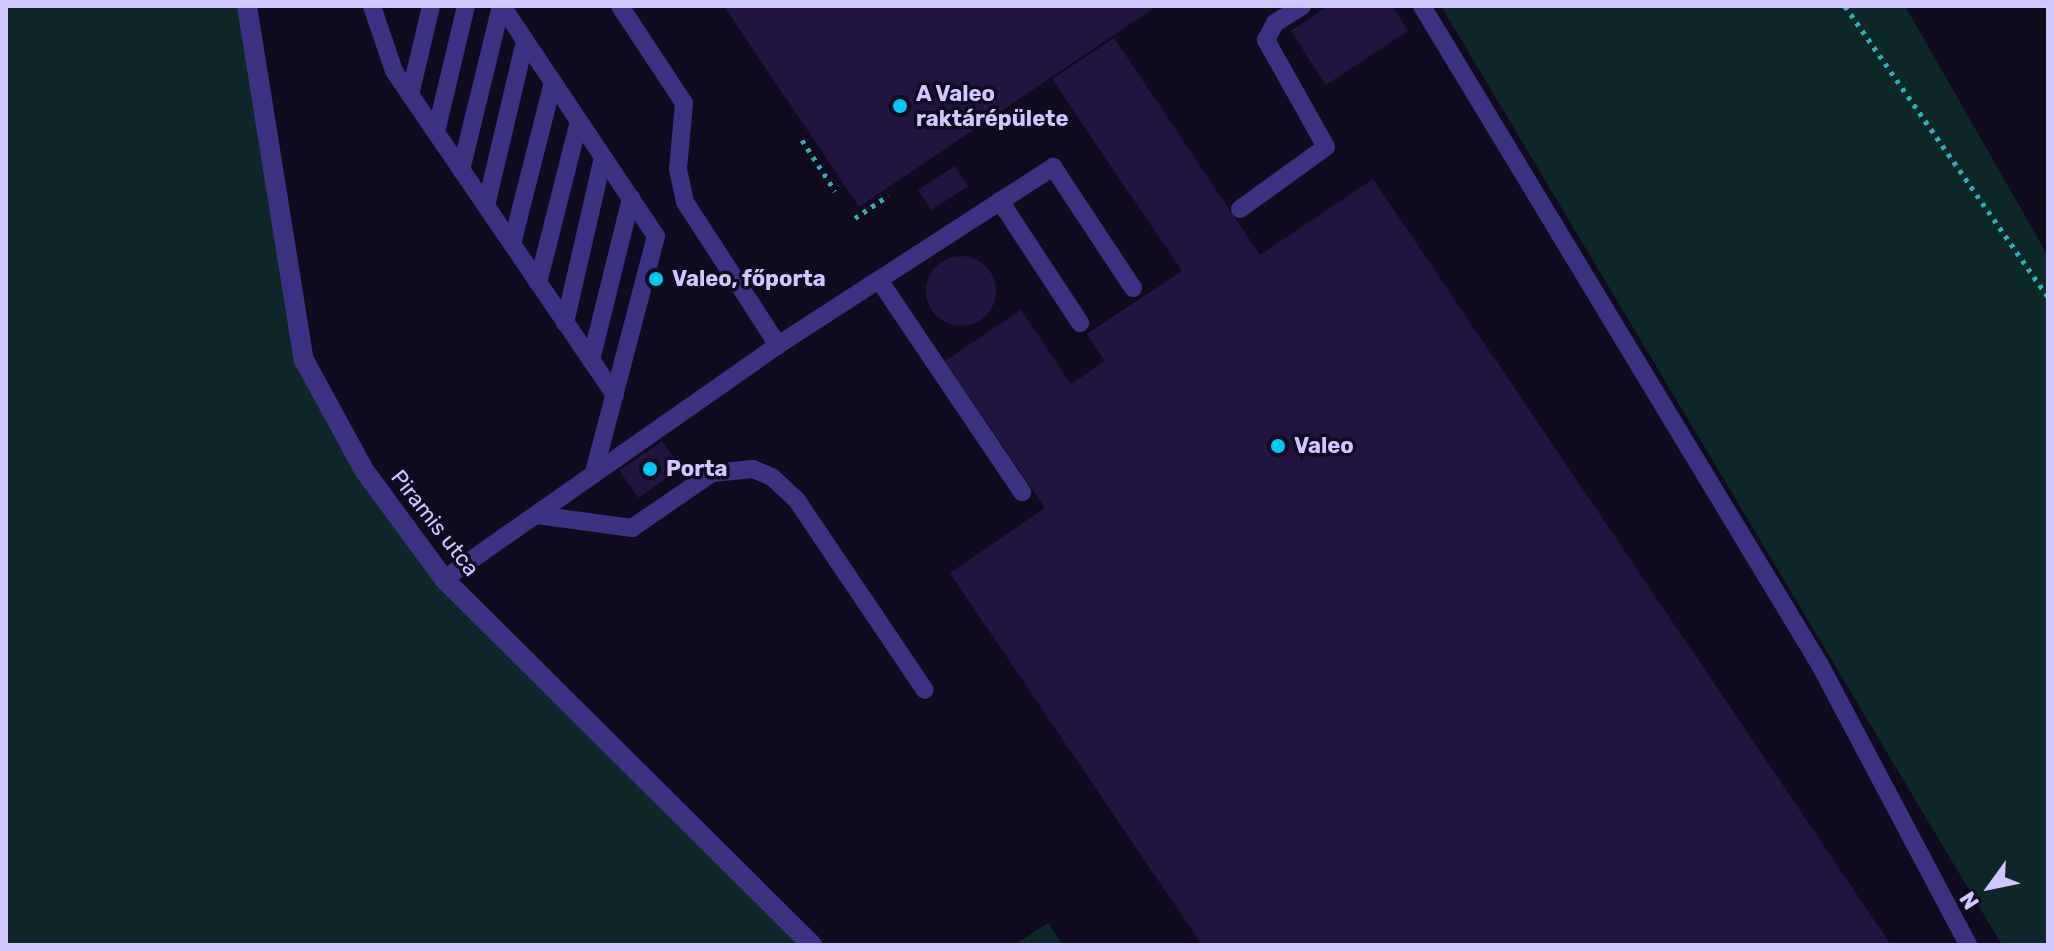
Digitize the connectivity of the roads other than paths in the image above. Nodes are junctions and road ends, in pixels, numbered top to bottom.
1 (247, 6) edge
2 (372, 6) edge
3 (431, 6) edge
4 (466, 6) edge
5 (501, 6) edge
6 (620, 6) edge
7 (1302, 6) edge
8 (1422, 6) edge
9 (525, 41) junction
10 (553, 82) junction
11 (410, 95) junction
12 (579, 121) junction
13 (436, 132) junction
14 (603, 157) junction
15 (461, 170) junction
16 (631, 198) junction
17 (1000, 201) junction
18 (486, 206) junction
19 (1240, 209) dead end
20 (512, 244) junction
21 (879, 280) junction
22 (538, 283) junction
23 (1133, 288) dead end
24 (565, 323) junction
25 (1080, 323) dead end
26 (778, 345) junction
27 (591, 360) junction
28 (615, 395) junction
29 (594, 473) junction
30 (1022, 492) dead end
31 (537, 515) junction
32 (444, 579) junction
33 (925, 690) dead end
34 (812, 945) edge
35 (1968, 945) edge

1 - 32 street, Piramis utca
2 - 11 lane
3 - 11 lane
4 - 13 lane
5 - 9 lane
5 - 15 lane
6 - 26 lane
7 - 19 lane
8 - 35 lane
9 - 10 lane
9 - 18 lane
10 - 12 lane
10 - 20 lane
11 - 13 lane
12 - 14 lane
12 - 22 lane
13 - 15 lane
14 - 16 lane
14 - 24 lane
15 - 18 lane
16 - 27 lane
16 - 28 lane
17 - 21 lane
17 - 23 lane
17 - 25 lane
18 - 20 lane
20 - 22 lane
21 - 26 lane
21 - 30 lane
22 - 24 lane
24 - 27 lane
26 - 29 lane
27 - 28 lane
28 - 29 lane
29 - 31 lane
31 - 32 lane
31 - 33 lane
32 - 34 street, Piramis utca

